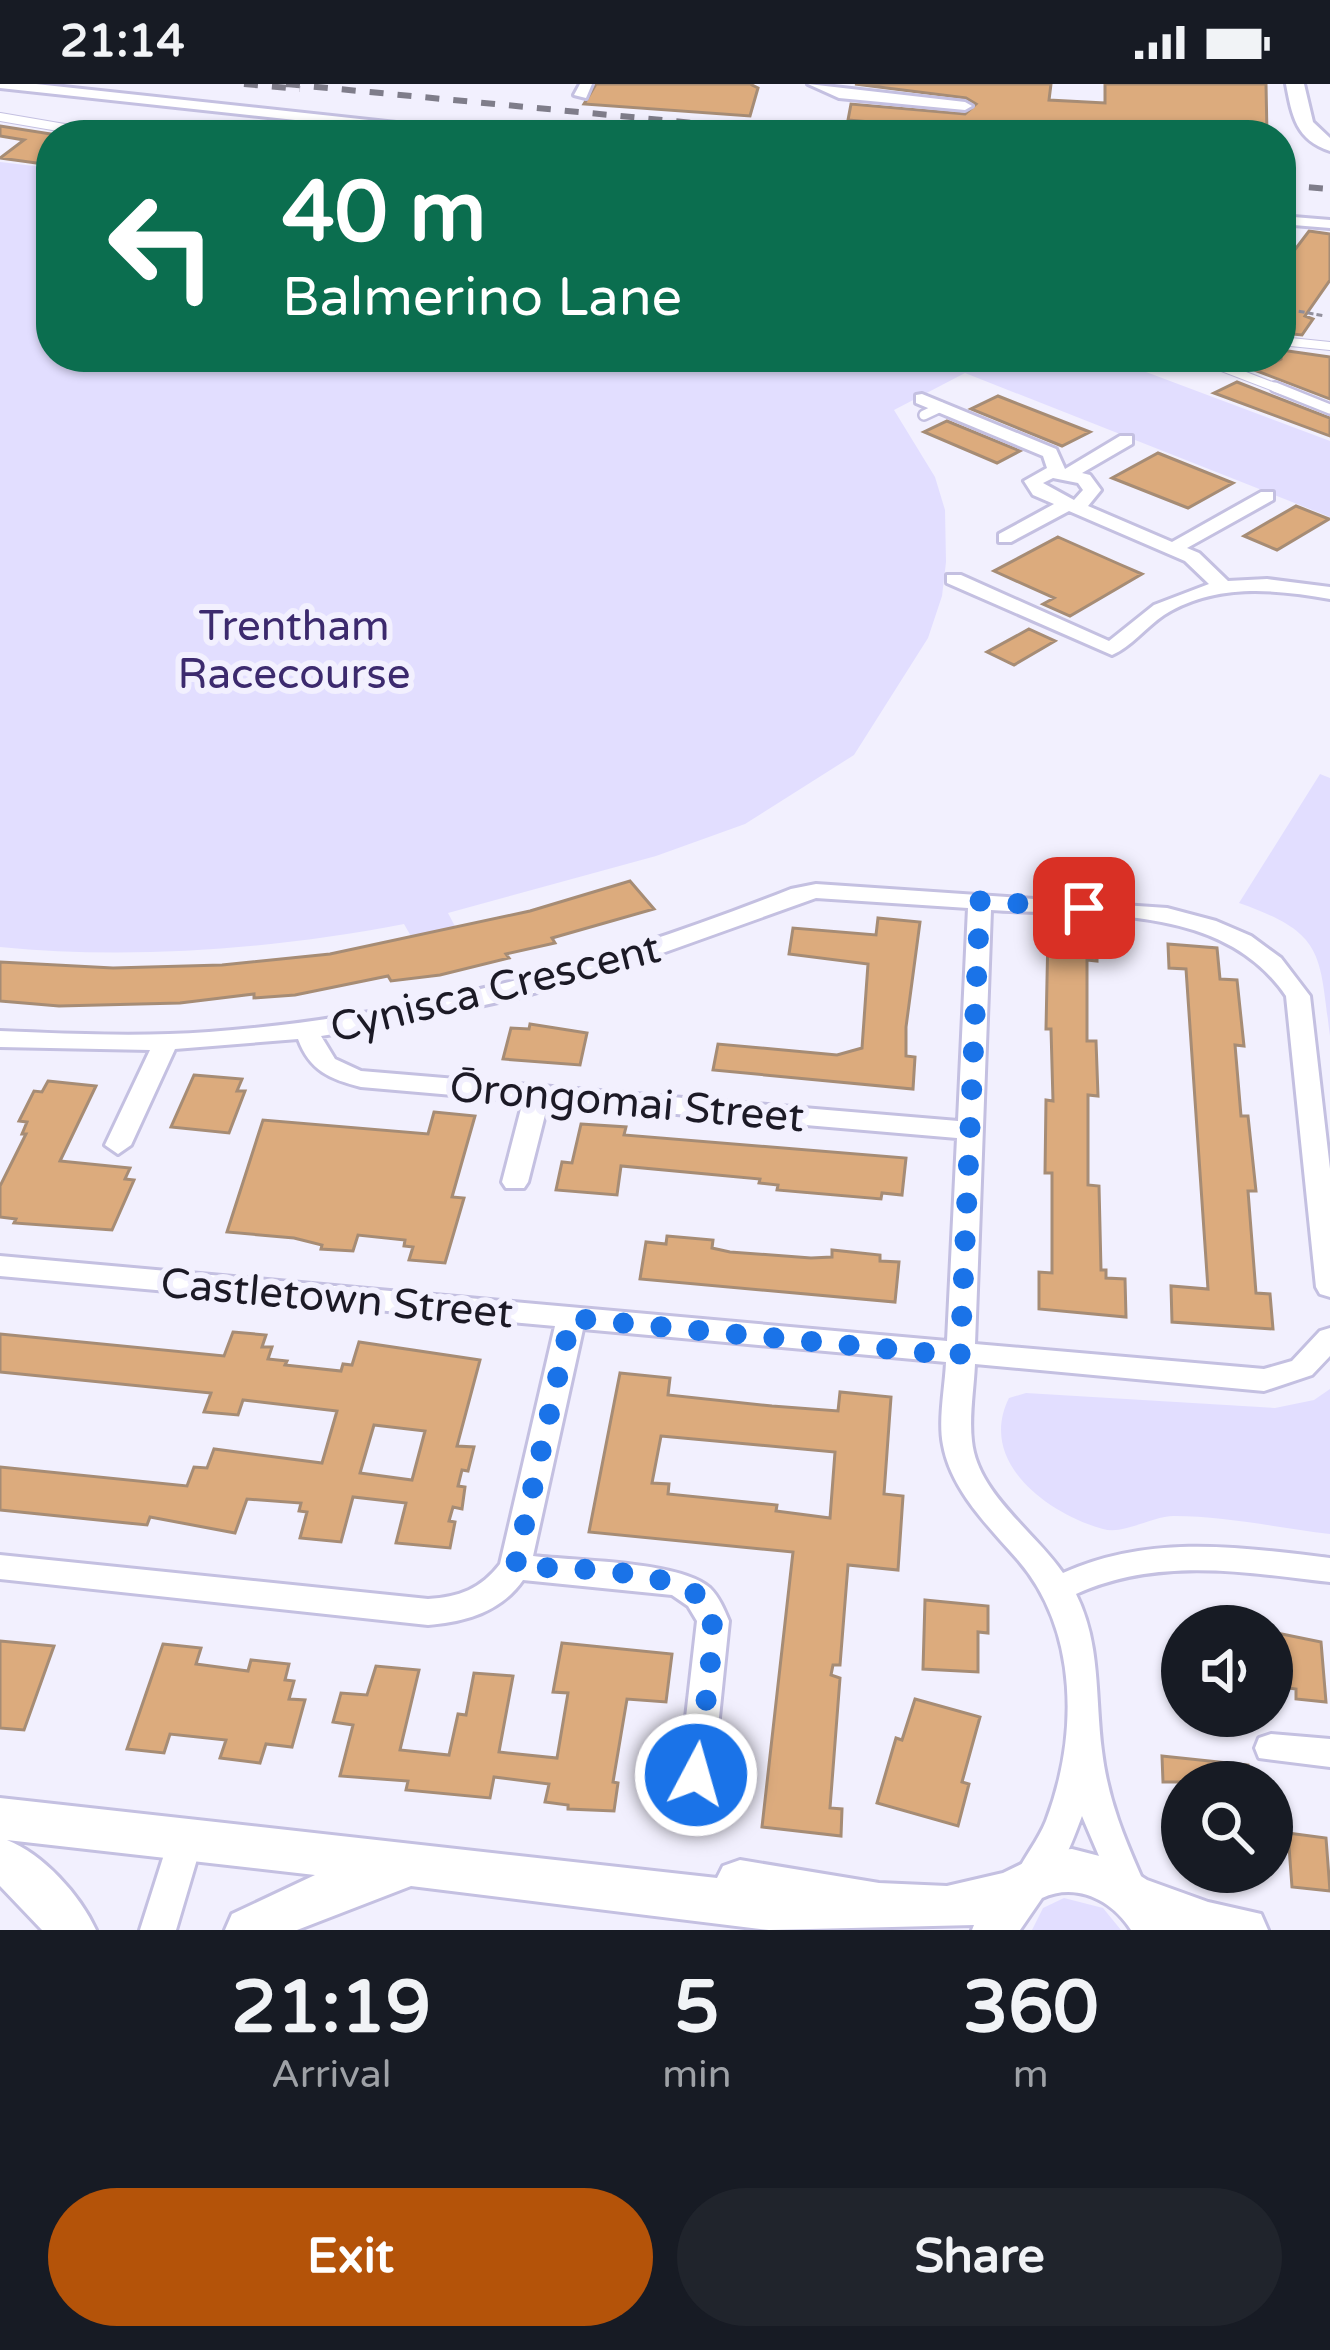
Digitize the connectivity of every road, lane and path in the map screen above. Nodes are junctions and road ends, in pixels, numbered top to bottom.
1 (0, 84) edge
2 (814, 84) edge
3 (1295, 84) edge
4 (965, 106) dead end
5 (0, 117) edge
6 (332, 120) edge
7 (36, 123) edge
8 (1330, 146) edge
9 (1296, 221) edge
10 (1330, 224) edge
11 (1296, 311) edge
12 (1325, 316) dead end
13 (1296, 343) edge
14 (1330, 346) edge
15 (1235, 372) edge
16 (929, 407) dead end
17 (1330, 409) edge
18 (1126, 440) dead end
19 (1064, 473) junction
20 (1267, 496) dead end
21 (1073, 505) junction
22 (1005, 538) dead end
23 (1174, 548) junction
24 (954, 579) dead end
25 (1222, 586) junction
26 (1330, 592) edge
27 (980, 901) junction
28 (308, 1032) junction
29 (0, 1039) edge
30 (164, 1044) junction
31 (538, 1094) junction
32 (971, 1131) junction
33 (118, 1145) dead end
34 (514, 1182) dead end
35 (0, 1266) edge
36 (1330, 1287) edge
37 (571, 1318) junction
38 (1330, 1338) edge
39 (960, 1356) junction
40 (515, 1567) junction
41 (0, 1568) edge
42 (1330, 1570) edge
43 (1059, 1588) junction
44 (1083, 1729) junction
45 (1271, 1748) dead end
46 (1330, 1754) edge
47 (692, 1814) dead end
48 (0, 1819) edge
49 (186, 1840) junction
50 (0, 1858) edge
51 (415, 1865) junction
52 (1014, 1900) edge
53 (1146, 1914) edge
54 (73, 1930) edge
55 (158, 1930) edge
56 (249, 1930) edge
57 (869, 1930) edge
58 (1244, 1930) edge

1 - 6 street
2 - 4 street
3 - 8 street
5 - 7 lane
9 - 10 street
11 - 12 path
13 - 14 lane
15 - 17 lane
16 - 19 street
18 - 19 street
19 - 21 street
19 - 21 street
20 - 23 street
21 - 22 street
21 - 23 street
23 - 25 street
24 - 25 street
25 - 26 street
27 - 28 street, Cynisca Crescent
27 - 32 street
27 - 36 street, Cynisca Crescent
28 - 30 street, Cynisca Crescent
28 - 31 street, Ōrongomai Street
29 - 30 street, Cynisca Crescent
30 - 33 street
31 - 32 street, Ōrongomai Street
31 - 34 street
32 - 39 street
35 - 37 street, Castletown Street
37 - 39 street, Castletown Street
37 - 40 street
38 - 39 street, Castletown Street
39 - 43 street
40 - 41 street
40 - 47 street
42 - 43 street
43 - 44 street
44 - 52 street
44 - 53 street
45 - 46 street
48 - 49 street
49 - 51 street
49 - 55 street
50 - 54 street
51 - 52 street
51 - 56 street
51 - 57 street
52 - 53 street
53 - 58 street

